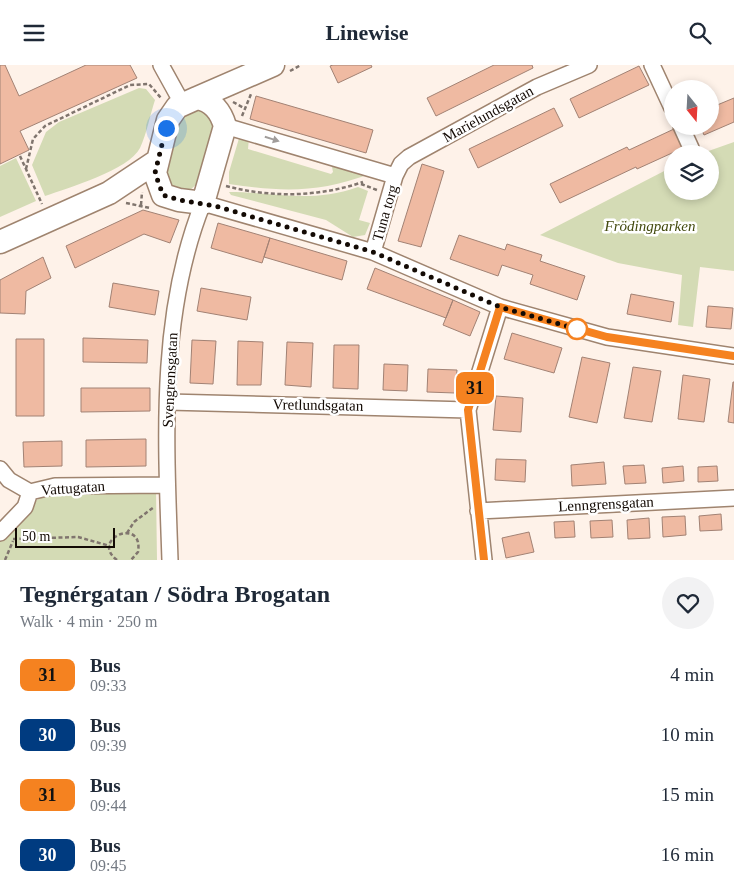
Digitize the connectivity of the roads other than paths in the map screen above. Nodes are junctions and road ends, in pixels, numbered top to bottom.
1 (161, 65) edge
2 (589, 65) edge
3 (652, 65) edge
4 (266, 69) edge
5 (664, 91) edge
6 (185, 97) junction
7 (225, 126) junction
8 (158, 161) junction
9 (393, 174) junction
10 (109, 193) junction
11 (149, 197) junction
12 (203, 203) junction
13 (0, 242) edge
14 (373, 252) junction
15 (500, 307) junction
16 (734, 356) edge
17 (168, 402) junction
18 (468, 410) junction
19 (0, 469) edge
20 (167, 491) junction
21 (30, 492) junction
22 (734, 498) edge
23 (478, 511) junction
24 (7, 532) edge
25 (170, 560) edge
26 (484, 560) edge

1 - 6 street
2 - 9 street, Marielundsgatan
3 - 5 street
4 - 6 street
4 - 7 street
6 - 7 street
6 - 8 street
7 -> 9 street, Tuna torg
7 - 12 street
8 - 10 street
8 - 11 street
9 - 14 street, Tuna torg
10 - 11 street
10 - 13 street
11 - 12 street
12 - 14 street, Tuna torg
12 - 17 street, Svengrensgatan
14 - 15 street
15 - 16 street
15 - 18 street
17 - 18 street, Vretlundsgatan
17 - 20 street, Svengrensgatan
18 - 23 street
19 - 21 street
20 - 21 street, Vattugatan
20 - 25 street, Svengrensgatan
21 - 24 street, Vattugatan
22 - 23 street, Lenngrensgatan
23 - 26 street

